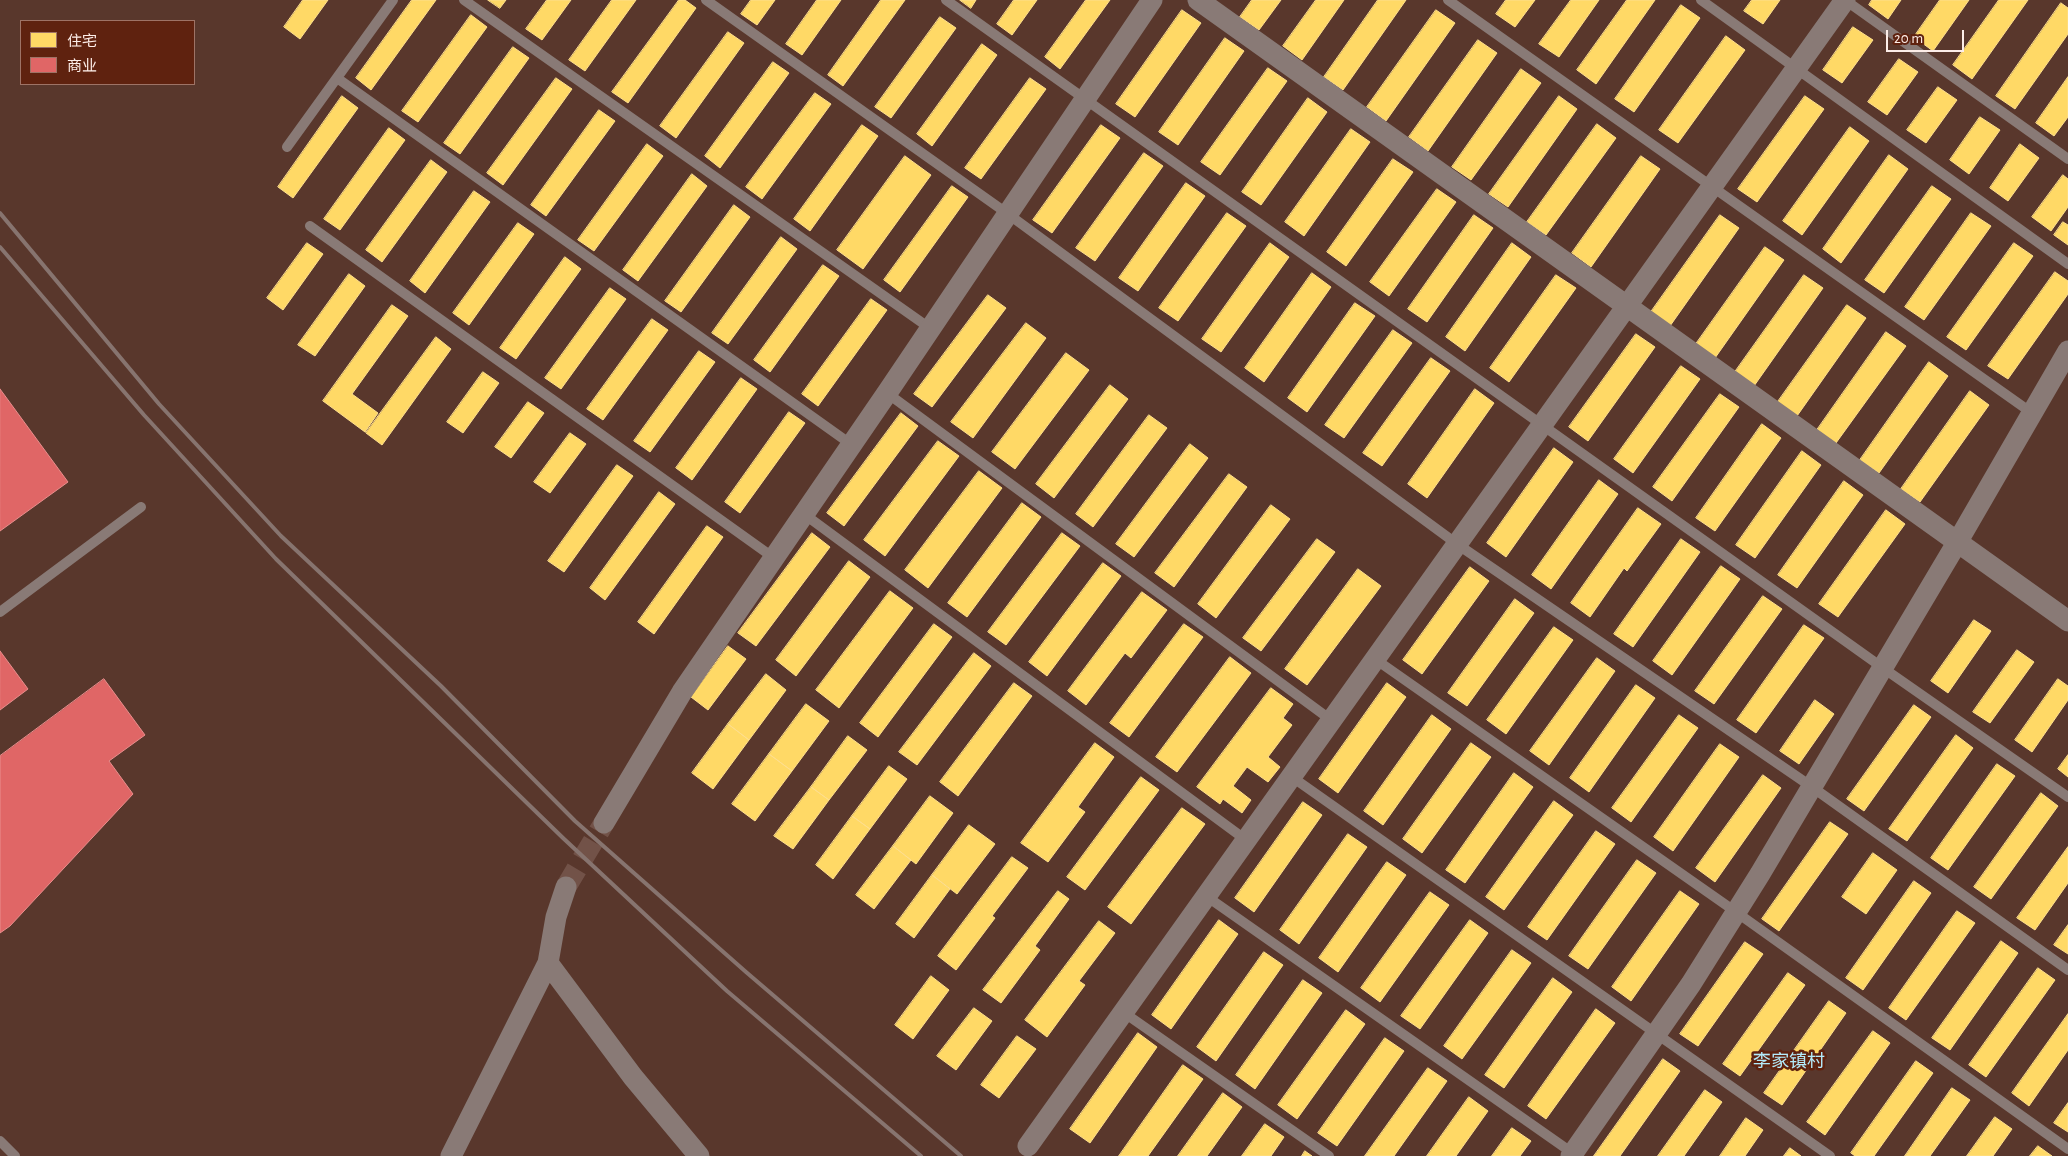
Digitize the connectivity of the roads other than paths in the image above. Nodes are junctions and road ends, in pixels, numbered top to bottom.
1 (394, 0) edge
2 (464, 0) edge
3 (706, 0) edge
4 (946, 0) edge
5 (1152, 0) edge
6 (1198, 0) edge
7 (1448, 0) edge
8 (1700, 0) edge
9 (1845, 0) edge
10 (1796, 69) junction
11 (337, 78) junction
12 (1086, 99) junction
13 (287, 147) dead end
14 (2068, 159) edge
15 (1712, 187) junction
16 (1008, 214) junction
17 (310, 226) dead end
18 (2068, 264) edge
19 (1627, 305) junction
20 (931, 329) junction
21 (2068, 350) edge
22 (887, 393) junction
23 (2032, 413) junction
24 (1542, 425) junction
25 (852, 445) junction
26 (141, 507) dead end
27 (804, 514) junction
28 (1958, 541) junction
29 (1457, 544) junction
30 (774, 558) junction
31 (0, 612) edge
32 (2068, 621) edge
33 (1375, 659) junction
34 (1883, 668) junction
35 (1332, 720) junction
36 (1292, 776) junction
37 (1812, 787) junction
38 (2068, 797) edge
39 (604, 823) tunnel mouth
40 (1246, 840) junction
41 (566, 887) tunnel mouth
42 (1206, 896) junction
43 (1736, 912) junction
44 (548, 964) junction
45 (2068, 970) edge
46 (1123, 1012) junction
47 (1656, 1033) junction
48 (0, 1141) edge
49 (1028, 1146) dead end
50 (2068, 1149) edge
51 (1574, 1155) edge
52 (15, 1156) edge
53 (452, 1156) edge
54 (699, 1156) edge
55 (1329, 1156) edge
56 (1830, 1156) edge

1 - 11 lane
2 - 20 lane
3 - 16 lane
4 - 12 lane
5 - 12 street
6 - 19 street
7 - 15 lane
8 - 10 lane
9 - 10 street
9 - 14 lane
10 - 15 street
10 - 18 lane
11 - 13 lane
11 - 25 lane
12 - 16 street
12 - 24 lane
15 - 19 street
15 - 23 lane
16 - 20 street
16 - 29 lane
17 - 30 lane
19 - 24 street
19 - 28 street
20 - 22 street
21 - 23 street
22 - 25 street
22 - 35 lane
23 - 28 street
24 - 29 street
24 - 34 lane
25 - 27 street
26 - 31 lane
27 - 30 street
27 - 40 lane
28 - 32 street
28 - 34 street
29 - 33 street
29 - 37 lane
30 - 39 street
33 - 35 street
33 - 43 lane
34 - 37 street
34 - 38 lane
35 - 36 street
36 - 40 street
36 - 47 lane
37 - 43 street
37 - 45 lane
40 - 42 street
41 - 44 street
42 - 46 street
42 - 51 lane
43 - 47 street
43 - 50 lane
44 - 53 street
44 - 54 street
46 - 49 street
46 - 55 lane
47 - 51 street
47 - 56 lane
48 - 52 lane

